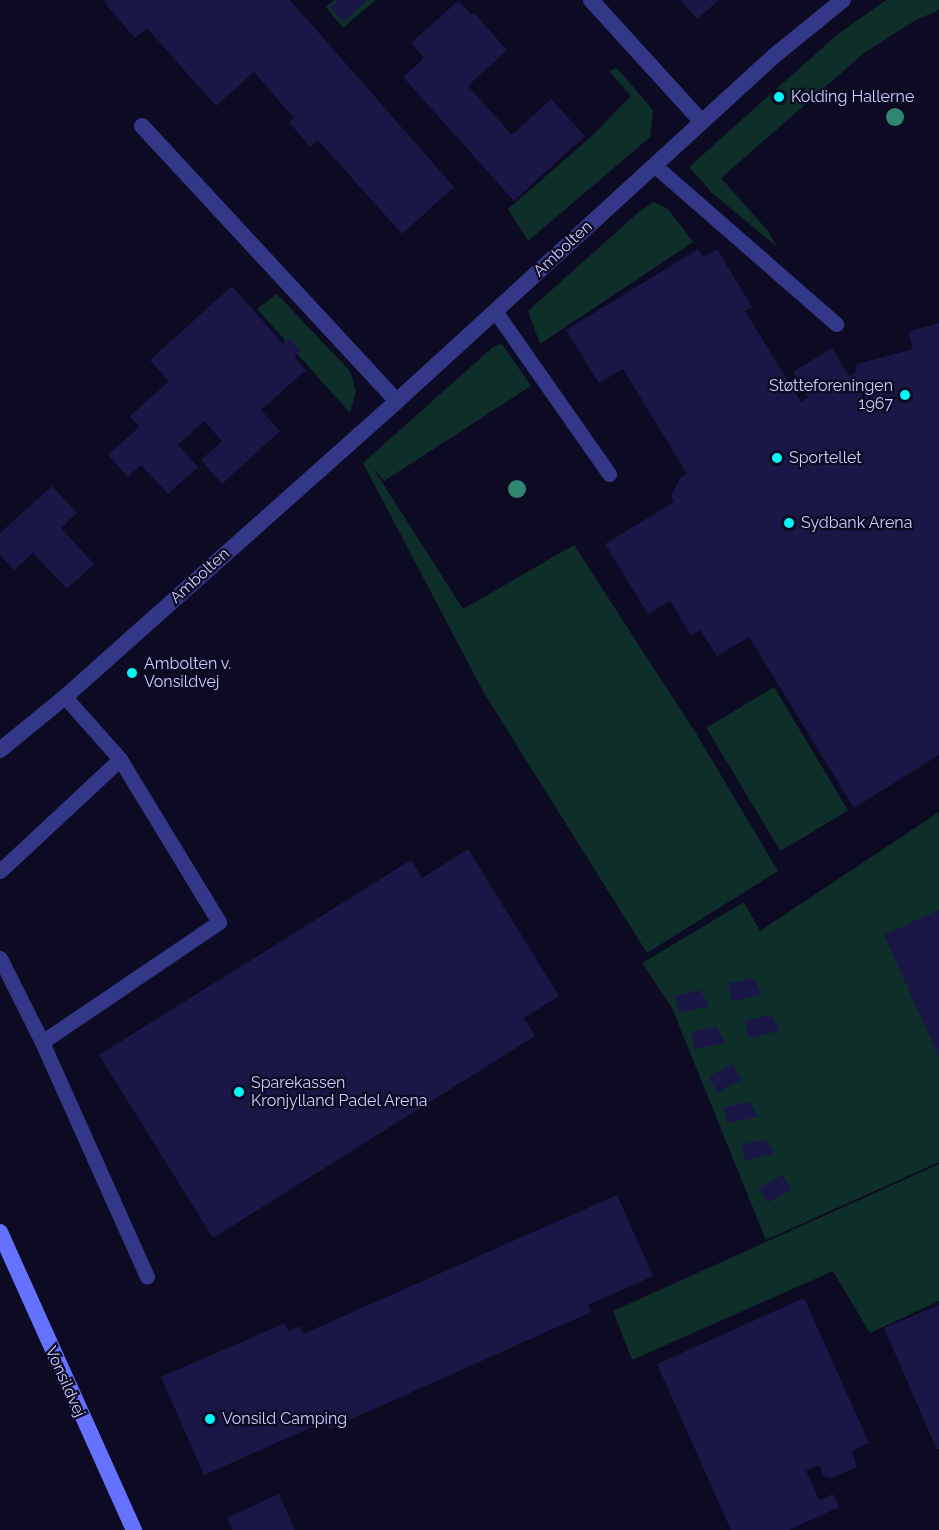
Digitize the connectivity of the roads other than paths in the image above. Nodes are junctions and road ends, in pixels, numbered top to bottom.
1 (591, 0) edge
2 (843, 0) edge
3 (701, 121) junction
4 (142, 126) dead end
5 (654, 165) junction
6 (495, 311) junction
7 (836, 324) dead end
8 (398, 401) junction
9 (609, 474) dead end
10 (65, 697) junction
11 (0, 750) edge
12 (120, 759) junction
13 (0, 871) edge
14 (0, 958) edge
15 (42, 1042) junction
16 (0, 1232) edge
17 (147, 1277) dead end
18 (134, 1530) edge

1 - 3 street
2 - 3 street, Ambolten
3 - 5 street, Ambolten
4 - 8 street
5 - 6 street, Ambolten
5 - 7 lane
6 - 8 street, Ambolten
6 - 9 lane
8 - 10 street, Ambolten
10 - 11 street, Ambolten
10 - 12 lane
12 - 13 lane
12 - 15 lane
14 - 15 lane
15 - 17 lane
16 - 18 main road, Vonsildvej

